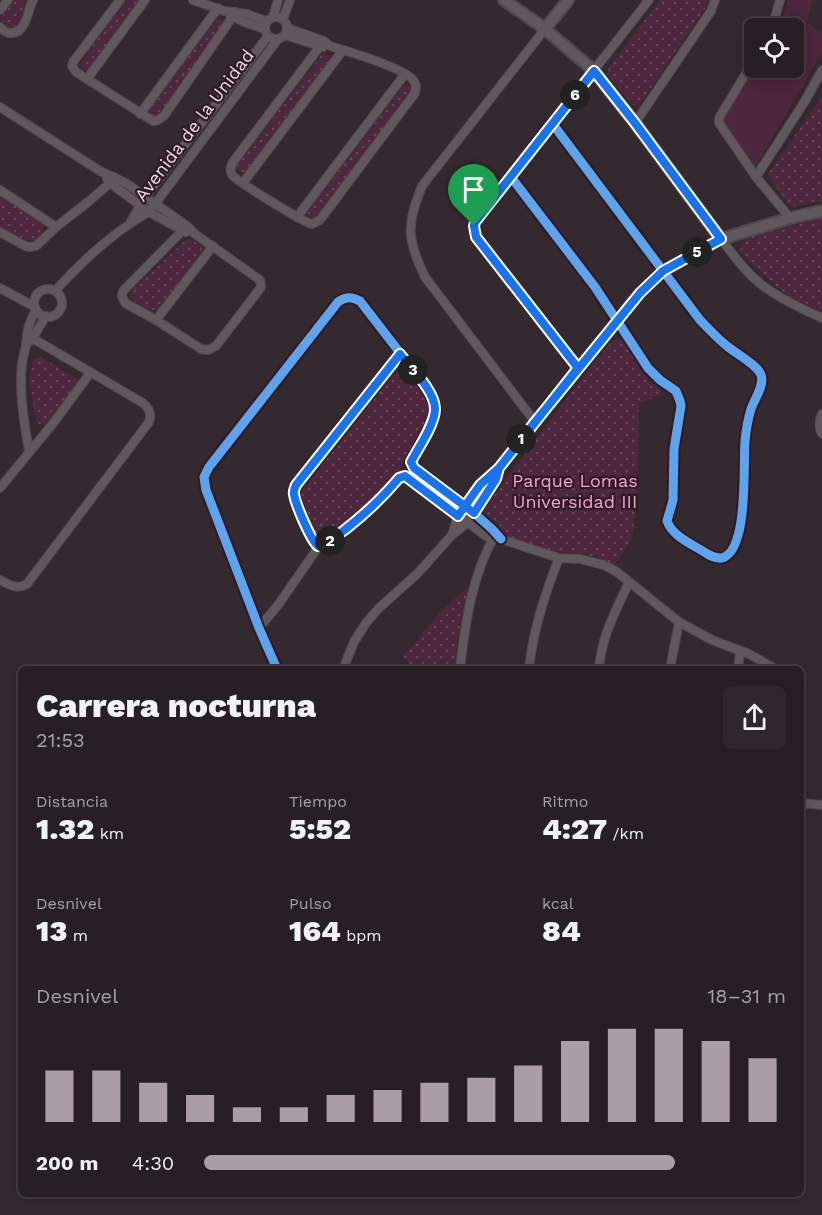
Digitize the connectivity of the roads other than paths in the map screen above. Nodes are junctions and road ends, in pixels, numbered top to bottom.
1 (8, 0) edge
2 (33, 0) edge
3 (120, 0) edge
4 (145, 0) edge
5 (193, 0) edge
6 (278, 0) edge
7 (290, 0) edge
8 (504, 0) edge
9 (568, 0) edge
10 (649, 0) edge
11 (715, 0) edge
12 (780, 0) edge
13 (221, 9) junction
14 (0, 10) edge
15 (235, 15) junction
16 (775, 18) edge
17 (284, 19) junction
18 (268, 26) junction
19 (0, 27) edge
20 (545, 29) junction
21 (283, 34) junction
22 (325, 45) junction
23 (343, 50) junction
24 (822, 70) edge
25 (594, 71) junction
26 (405, 74) junction
27 (744, 76) edge
28 (87, 79) junction
29 (0, 107) edge
30 (140, 114) junction
31 (552, 123) junction
32 (635, 123) junction
33 (174, 160) junction
34 (183, 167) junction
35 (511, 177) junction
36 (756, 177) junction
37 (112, 180) junction
38 (243, 183) junction
39 (0, 190) edge
40 (146, 197) junction
41 (140, 205) junction
42 (155, 205) junction
43 (149, 212) junction
44 (822, 212) edge
45 (297, 217) junction
46 (790, 218) junction
47 (130, 223) junction
48 (56, 226) junction
49 (185, 229) junction
50 (0, 232) edge
51 (721, 239) junction
52 (213, 246) junction
53 (663, 271) junction
54 (0, 288) edge
55 (55, 291) junction
56 (35, 308) junction
57 (46, 316) junction
58 (822, 318) edge
59 (156, 320) junction
60 (618, 320) junction
61 (30, 337) junction
62 (400, 354) junction
63 (578, 368) junction
64 (90, 373) junction
65 (822, 414) edge
66 (535, 422) junction
67 (822, 434) edge
68 (29, 451) junction
69 (499, 468) junction
70 (0, 488) edge
71 (464, 507) junction
72 (474, 513) junction
73 (458, 516) junction
74 (467, 523) junction
75 (452, 535) junction
76 (497, 537) junction
77 (318, 546) junction
78 (559, 558) junction
79 (0, 580) edge
80 (628, 582) junction
81 (680, 622) junction
82 (259, 628) junction
83 (740, 651) junction
84 (275, 666) edge
85 (344, 666) edge
86 (460, 666) edge
87 (529, 666) edge
88 (599, 666) edge
89 (671, 666) edge
90 (738, 666) edge
91 (771, 666) edge
92 (804, 803) edge
93 (822, 805) edge

1 - 14 street
2 - 19 street
3 - 28 street
4 - 28 street
5 - 13 street
6 - 18 street, Avenida de la Unidad
7 - 17 street
8 - 20 street
9 - 20 street
10 - 25 street
11 - 32 street
12 - 16 street
13 - 15 street
13 - 30 street
15 - 18 street
15 - 30 street
17 - 18 street
17 - 21 street
18 - 21 street
18 - 33 street, Avenida de la Unidad
20 - 25 street
20 - 66 street
21 - 22 street
21 - 34 street, Avenida de la Unidad
22 - 23 street
22 - 38 street
23 - 26 street
23 - 38 street
24 - 36 street
25 - 31 street
25 - 32 street
26 - 45 street
26 - 45 street
27 - 36 street
28 - 30 street
29 - 37 street
31 - 35 street
31 - 53 street
32 - 51 street
33 - 34 street
33 - 40 street, Avenida de la Unidad
34 - 42 street, Avenida de la Unidad
35 - 60 street
35 - 63 street
36 - 46 street
37 - 40 street
37 - 41 street
37 - 48 street
38 - 45 street
39 - 48 street
40 - 41 street, Avenida de la Unidad
40 - 42 street
41 - 43 street
41 - 47 street, Avenida de la Unidad
42 - 43 street, Avenida de la Unidad
42 - 49 street
43 - 47 street, Avenida de la Unidad
43 - 49 street
44 - 46 street
46 - 51 street
47 - 55 street, Avenida de la Unidad
48 - 50 street
49 - 52 street
49 - 59 street
51 - 53 street
51 - 58 street
52 - 59 street
52 - 59 street
53 - 60 street
53 - 60 street
54 - 56 street
55 - 56 street
55 - 57 street
56 - 57 street
56 - 61 street
57 - 61 street
60 - 63 street
61 - 64 street
61 - 68 street
62 - 71 street
62 - 77 street
62 - 82 street
63 - 66 street
64 - 68 street
64 - 79 street
65 - 67 street
66 - 69 street
68 - 70 street
69 - 71 street
69 - 72 street
71 - 72 street
71 - 73 street
72 - 74 street
72 - 76 street
73 - 74 street
73 - 75 street
73 - 77 street
74 - 75 street
74 - 76 street
75 - 85 street
76 - 78 street
76 - 86 street
77 - 82 street
78 - 80 street
78 - 87 street
80 - 81 street
80 - 88 street
81 - 83 street
81 - 89 street
82 - 84 street
83 - 90 street
83 - 91 street
92 - 93 street

